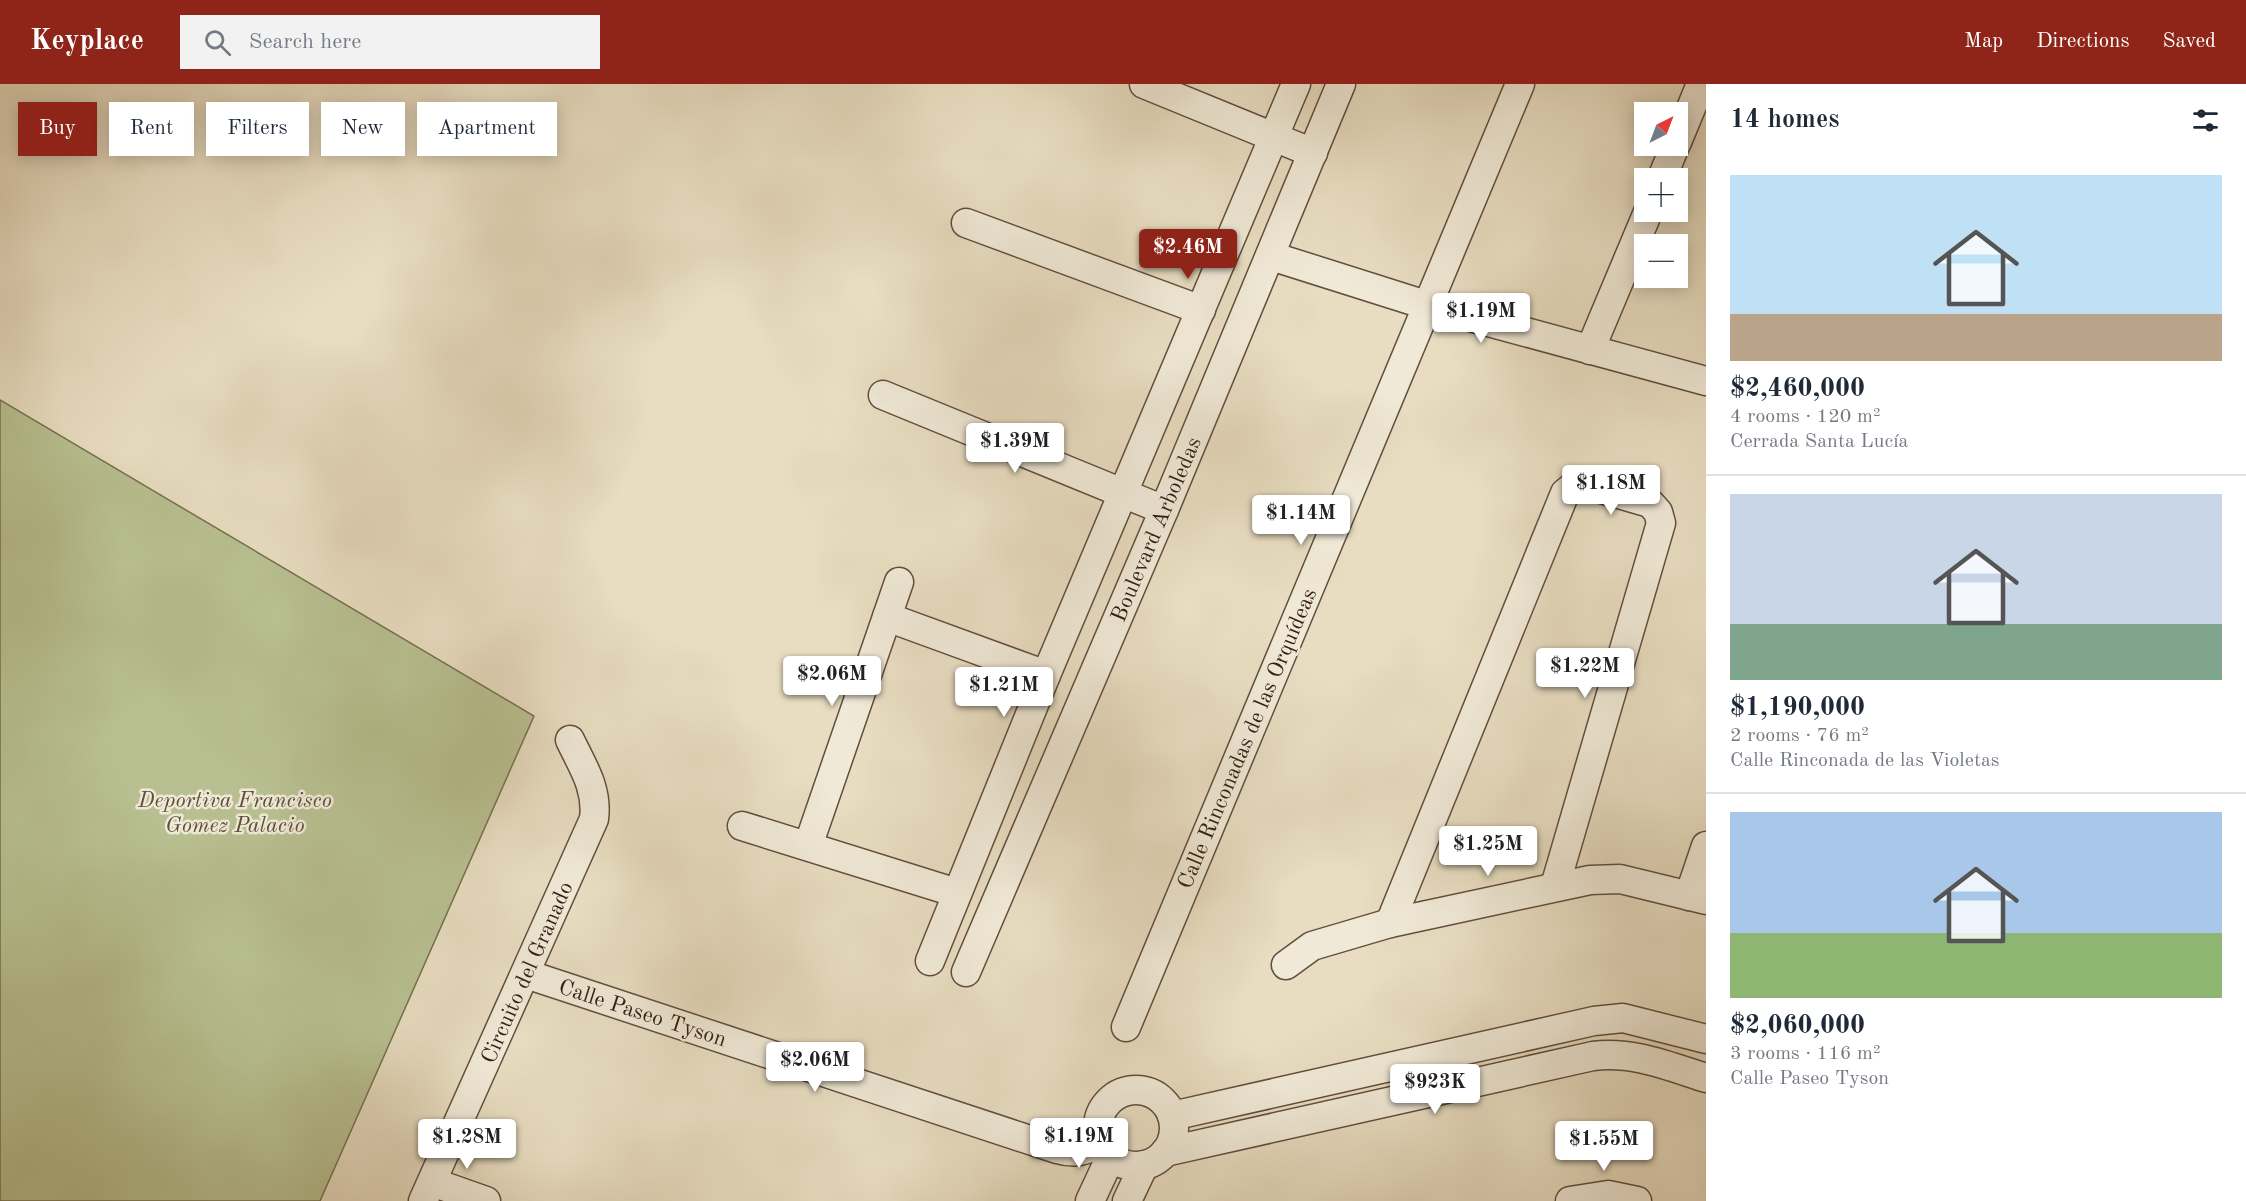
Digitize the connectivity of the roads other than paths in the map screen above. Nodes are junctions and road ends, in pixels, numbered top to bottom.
1 (1144, 84) edge
2 (1296, 84) edge
3 (1341, 84) edge
4 (1520, 84) edge
5 (1701, 84) edge
6 (1688, 115) edge
7 (1274, 135) junction
8 (1313, 153) junction
9 (1644, 222) edge
10 (966, 223) dead end
11 (1270, 256) junction
12 (1426, 305) junction
13 (1201, 310) junction
14 (1590, 350) junction
15 (1706, 381) edge
16 (883, 395) dead end
17 (1123, 494) junction
18 (1164, 510) junction
19 (899, 582) dead end
20 (887, 617) junction
21 (1046, 675) junction
22 (570, 740) dead end
23 (742, 826) dead end
24 (808, 846) junction
25 (1706, 846) edge
26 (1555, 886) junction
27 (957, 893) junction
28 (1698, 898) edge
29 (1390, 923) junction
30 (930, 961) dead end
31 (1286, 965) dead end
32 (966, 972) dead end
33 (526, 974) junction
34 (1126, 1027) dead end
35 (1706, 1039) edge
36 (1706, 1078) edge
37 (1172, 1116) junction
38 (1106, 1150) junction
39 (1155, 1158) junction
40 (428, 1192) edge
41 (486, 1201) edge
42 (1090, 1201) edge
43 (1127, 1201) edge
44 (1570, 1201) edge
45 (1635, 1201) edge

1 - 7 street
2 - 7 street, Boulevard Arboledas
3 - 8 street, Boulevard Arboledas
4 - 12 street, Calle Rinconadas de las Orquídeas
5 - 6 street
7 - 8 street
7 - 13 street, Boulevard Arboledas
8 - 11 street, Boulevard Arboledas
9 - 14 street
10 - 13 street
11 - 12 street
11 - 18 street, Boulevard Arboledas
12 - 14 street
12 - 34 street, Calle Rinconadas de las Orquídeas
13 - 17 street, Boulevard Arboledas
14 - 15 street
16 - 17 street
17 - 18 street
17 - 21 street, Boulevard Arboledas
18 - 32 street, Boulevard Arboledas
19 - 20 street
20 - 21 street
20 - 24 street
21 - 27 street, Boulevard Arboledas
22 - 33 street, Circuito del Granado
23 - 24 street
24 - 27 street
25 - 28 street
26 - 28 street
26 - 29 street
26 - 29 street
27 - 30 street, Boulevard Arboledas
29 - 31 street
33 - 38 street, Calle Paseo Tyson
33 - 40 street, Circuito del Granado
35 - 37 street
36 - 39 street
37 - 38 street
37 - 39 street
38 - 39 street
38 - 42 street
39 - 43 street
40 - 41 street
44 - 45 street

